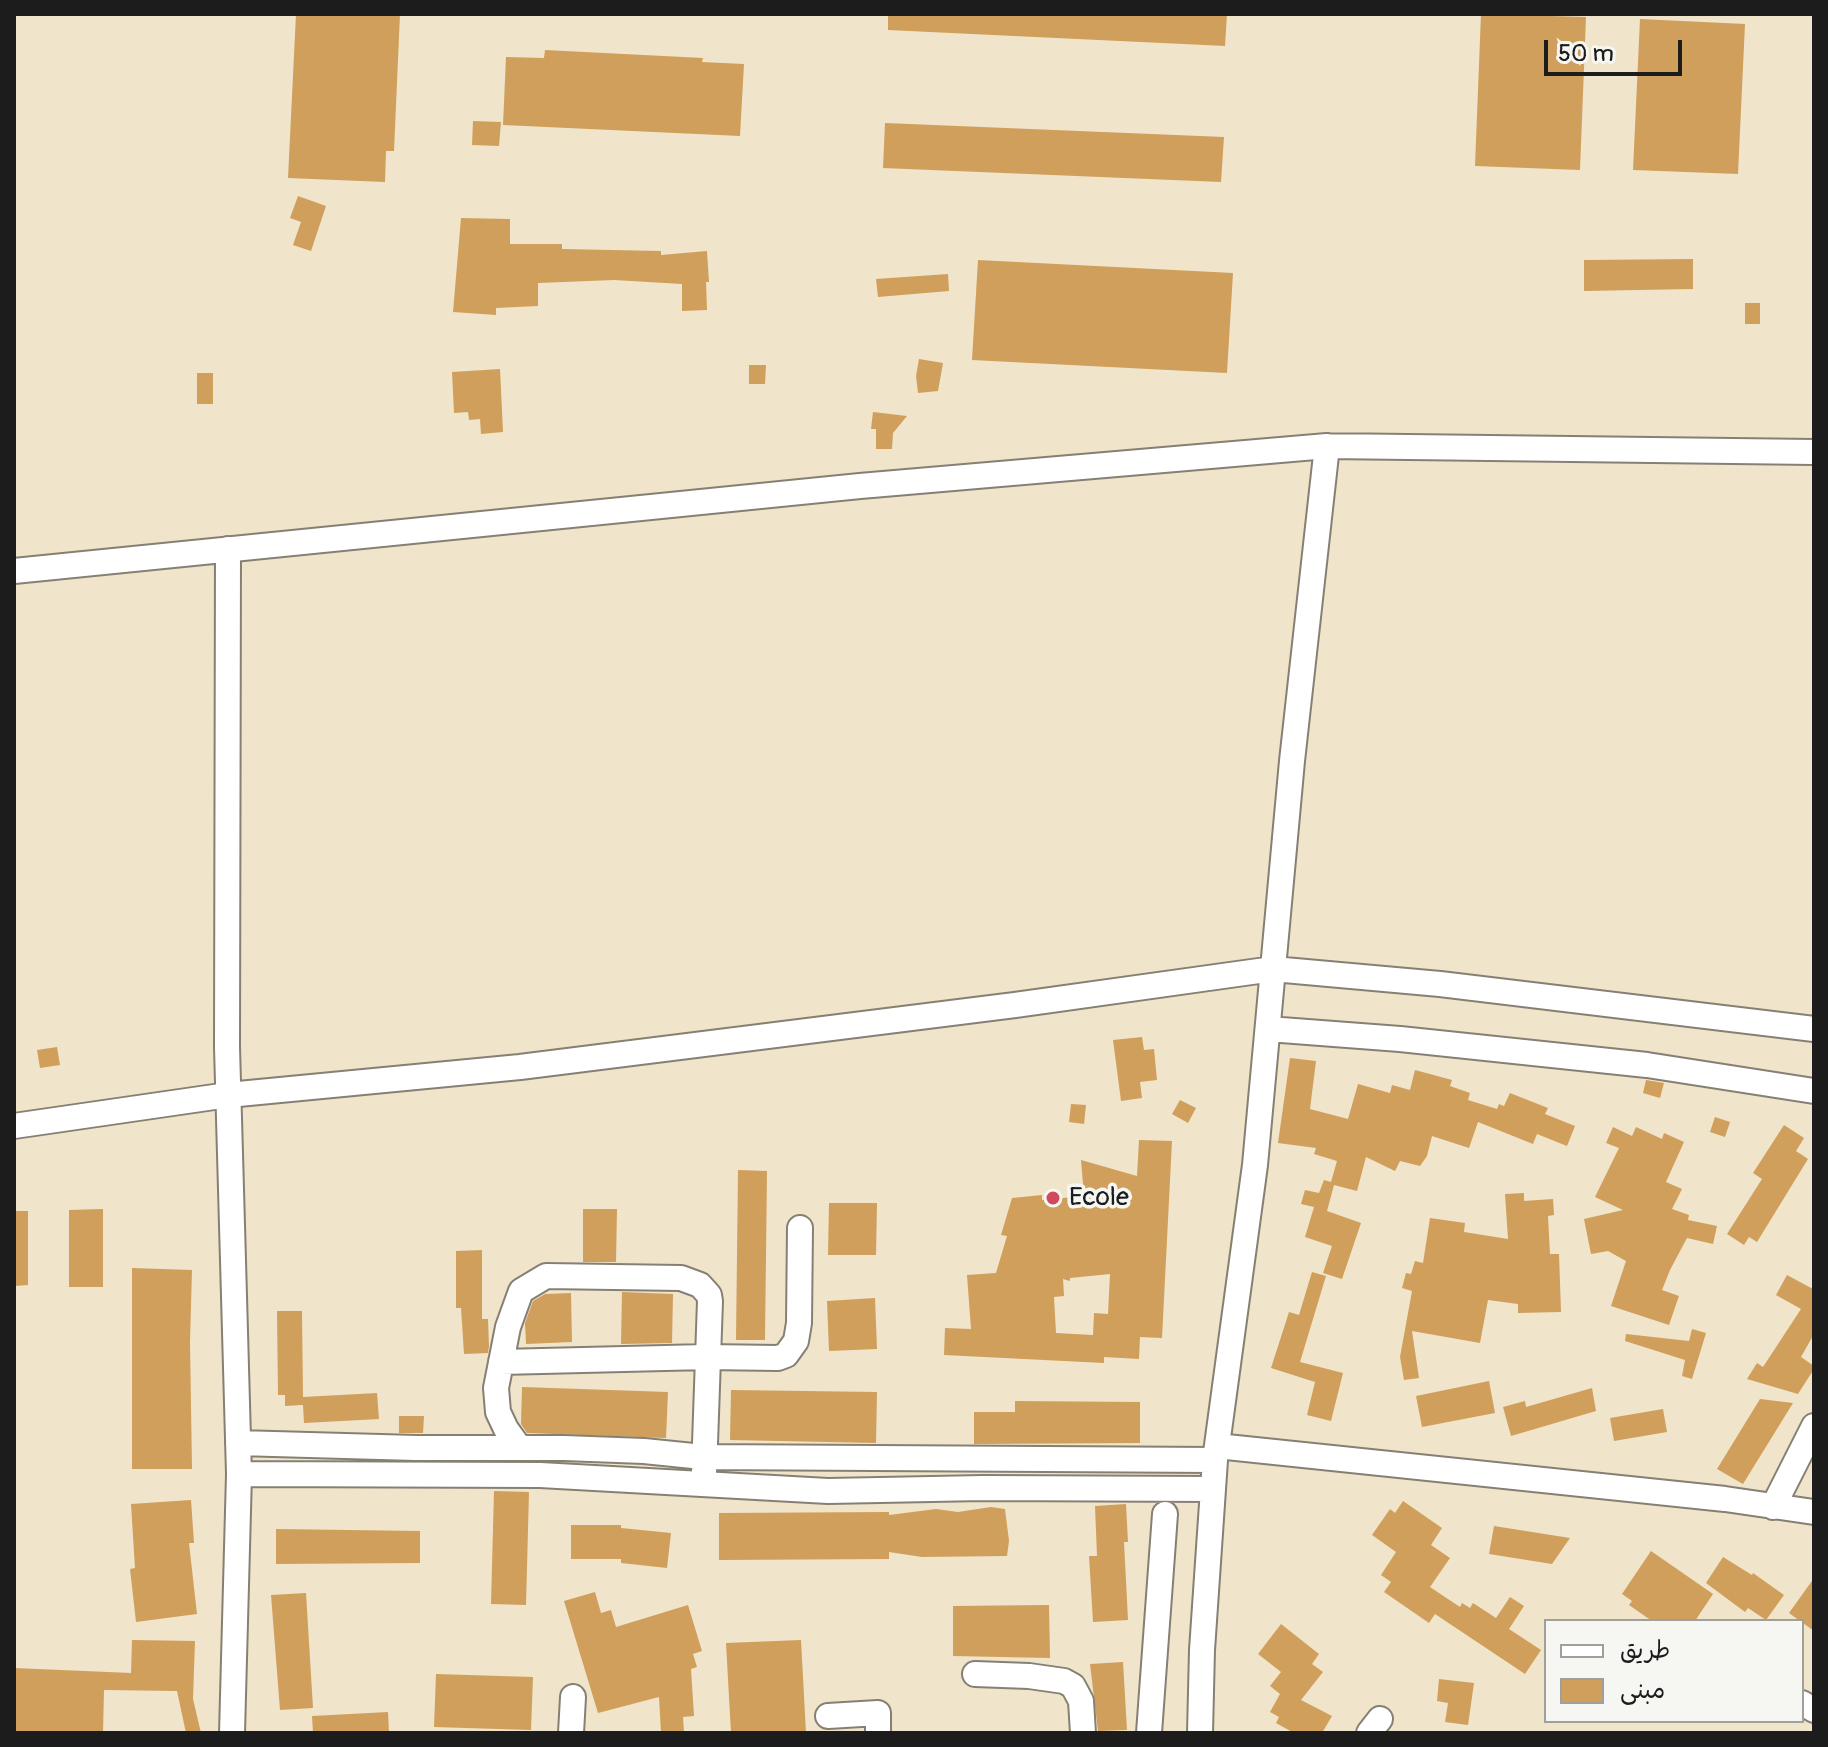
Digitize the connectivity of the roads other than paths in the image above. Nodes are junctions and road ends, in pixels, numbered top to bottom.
1 (1327, 446) junction
2 (1814, 452) edge
3 (228, 549) junction
4 (14, 571) edge
5 (1273, 969) junction
6 (1268, 1029) junction
7 (1814, 1029) edge
8 (1814, 1091) edge
9 (228, 1095) junction
10 (14, 1126) edge
11 (800, 1228) dead end
12 (706, 1357) junction
13 (501, 1362) junction
14 (1814, 1426) edge
15 (238, 1443) junction
16 (519, 1447) junction
17 (564, 1448) junction
18 (1216, 1453) junction
19 (703, 1457) junction
20 (239, 1474) junction
21 (561, 1477) junction
22 (704, 1486) junction
23 (1213, 1489) junction
24 (1773, 1507) junction
25 (1814, 1512) edge
26 (1165, 1514) dead end
27 (975, 1674) dead end
28 (573, 1697) dead end
29 (828, 1716) dead end
30 (232, 1733) edge
31 (571, 1733) edge
32 (878, 1733) edge
33 (1083, 1733) edge
34 (1149, 1733) edge
35 (1200, 1733) edge

1 - 2 street
1 - 3 street
1 - 5 street
3 - 4 street
3 - 9 street
5 - 6 street
5 - 7 street
5 - 9 street
6 - 8 street
6 - 18 street
9 - 10 street
9 - 15 street
11 - 12 street
12 - 13 street
12 - 13 street
12 - 19 street
13 - 16 street
14 - 24 street
15 - 16 street
15 - 20 street
16 - 17 street
17 - 19 street
17 - 21 street
18 - 19 street
18 - 23 street
18 - 24 street
19 - 22 street
20 - 21 street
20 - 30 street
21 - 22 street
22 - 23 street
23 - 35 street
24 - 25 street
26 - 34 street
27 - 33 street
28 - 31 street
29 - 32 street

